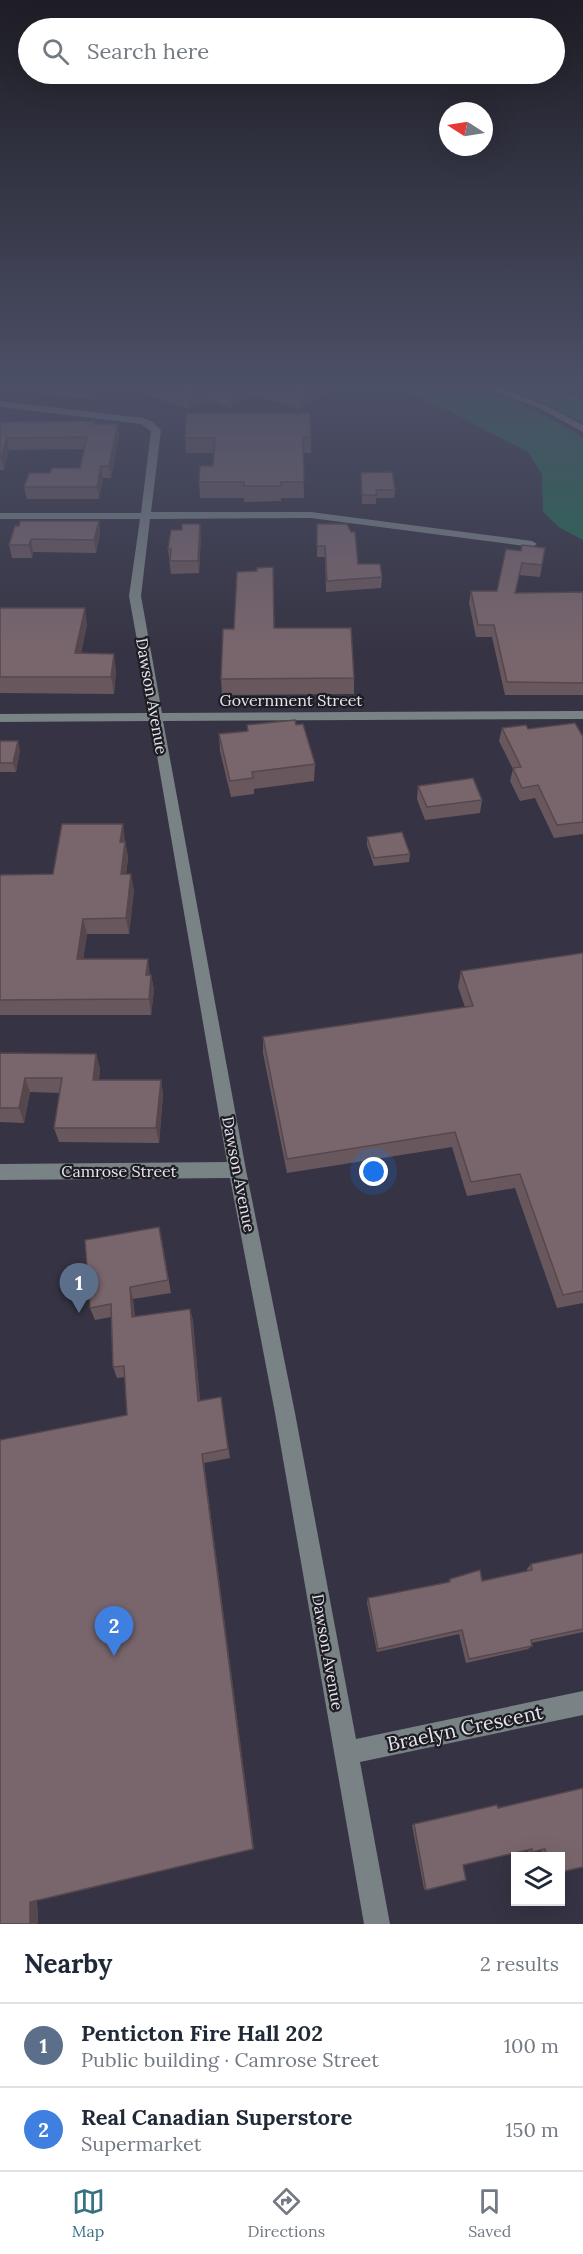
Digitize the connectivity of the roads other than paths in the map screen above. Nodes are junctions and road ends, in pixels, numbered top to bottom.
1 (151, 473) edge
2 (0, 516) edge
3 (145, 516) junction
4 (532, 544) edge
5 (583, 715) edge
6 (156, 717) junction
7 (0, 718) edge
8 (237, 1170) junction
9 (0, 1172) edge
10 (583, 1703) edge
11 (347, 1753) junction
12 (377, 1924) edge

1 - 3 street, Dawson Avenue
2 - 3 street
3 - 4 street
3 - 6 street, Dawson Avenue
5 - 6 street, Government Street
6 - 7 street, Government Street
6 - 8 street, Dawson Avenue
8 - 9 street, Camrose Street
8 - 11 street, Dawson Avenue
10 - 11 street, Braelyn Crescent
11 - 12 street, Dawson Avenue

